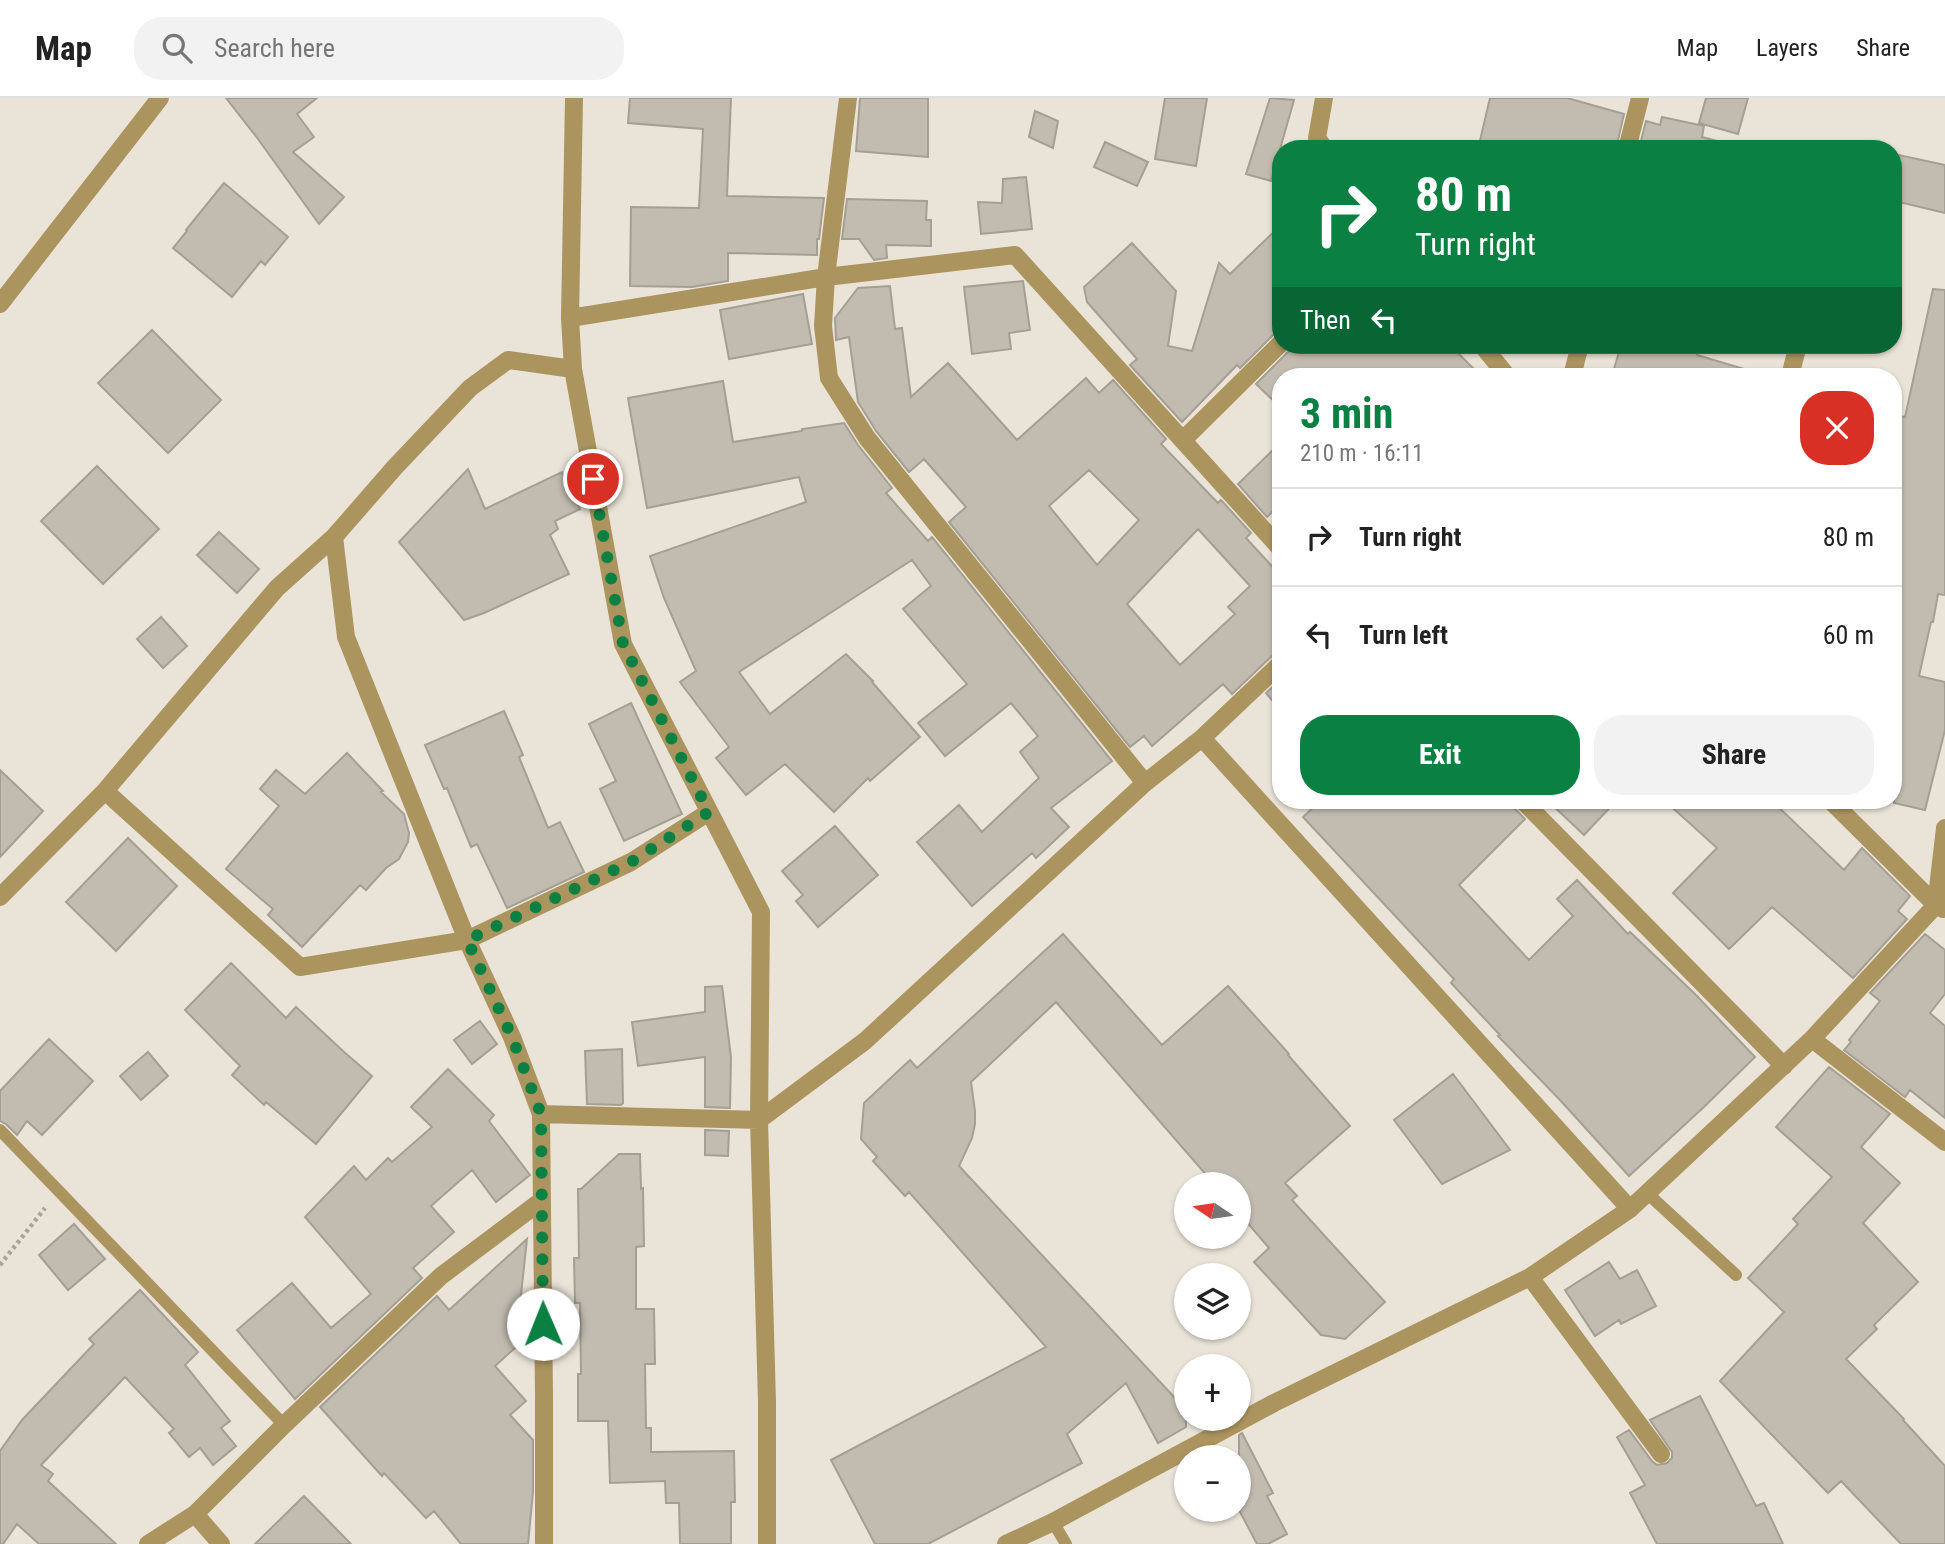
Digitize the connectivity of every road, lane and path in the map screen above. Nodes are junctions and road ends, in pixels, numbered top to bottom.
1 (160, 98) edge
2 (574, 98) edge
3 (848, 98) edge
4 (1324, 98) edge
5 (1640, 98) edge
6 (1318, 140) edge
7 (1629, 140) edge
8 (826, 277) junction
9 (0, 304) edge
10 (570, 318) junction
11 (1272, 351) edge
12 (1489, 354) edge
13 (1501, 368) edge
14 (573, 369) junction
15 (1183, 440) junction
16 (334, 537) junction
17 (1272, 539) edge
18 (1272, 672) edge
19 (1202, 738) junction
20 (1145, 783) junction
21 (105, 791) junction
22 (1531, 809) edge
23 (1839, 809) edge
24 (709, 812) junction
25 (1945, 828) edge
26 (0, 897) edge
27 (1941, 908) edge
28 (467, 940) junction
29 (1812, 1039) junction
30 (1784, 1066) junction
31 (541, 1114) junction
32 (759, 1120) junction
33 (0, 1130) edge
34 (1945, 1142) edge
35 (59, 1191) junction
36 (1647, 1193) junction
37 (541, 1200) junction
38 (1630, 1209) junction
39 (0, 1265) edge
40 (1736, 1275) dead end
41 (1530, 1277) junction
42 (284, 1425) junction
43 (1661, 1454) dead end
44 (195, 1514) junction
45 (1054, 1522) junction
46 (148, 1544) edge
47 (221, 1544) edge
48 (544, 1544) edge
49 (767, 1544) edge
50 (1006, 1544) edge
51 (1066, 1544) edge

1 - 9 street
2 - 10 street
3 - 8 street
4 - 6 street
5 - 7 street
8 - 10 street
8 - 15 street
8 - 20 street
10 - 14 street
11 - 15 street
12 - 13 street
14 - 16 street
14 - 24 street
15 - 17 street
16 - 21 street
16 - 28 street
18 - 19 street
19 - 20 street
19 - 38 street
20 - 32 street
21 - 26 street
21 - 28 street
22 - 30 street
23 - 27 street
24 - 28 street
24 - 32 street
25 - 27 street
27 - 29 street
28 - 31 street
29 - 30 street
29 - 34 street
30 - 36 street
31 - 32 street
31 - 37 street
32 - 49 street
33 - 35 lane
35 - 39 path
35 - 42 lane
36 - 38 street
36 - 40 lane
37 - 42 street
37 - 48 street
38 - 41 street
41 - 43 street
41 - 45 street
42 - 44 street
44 - 46 street
44 - 47 street
45 - 50 street
45 - 51 lane

